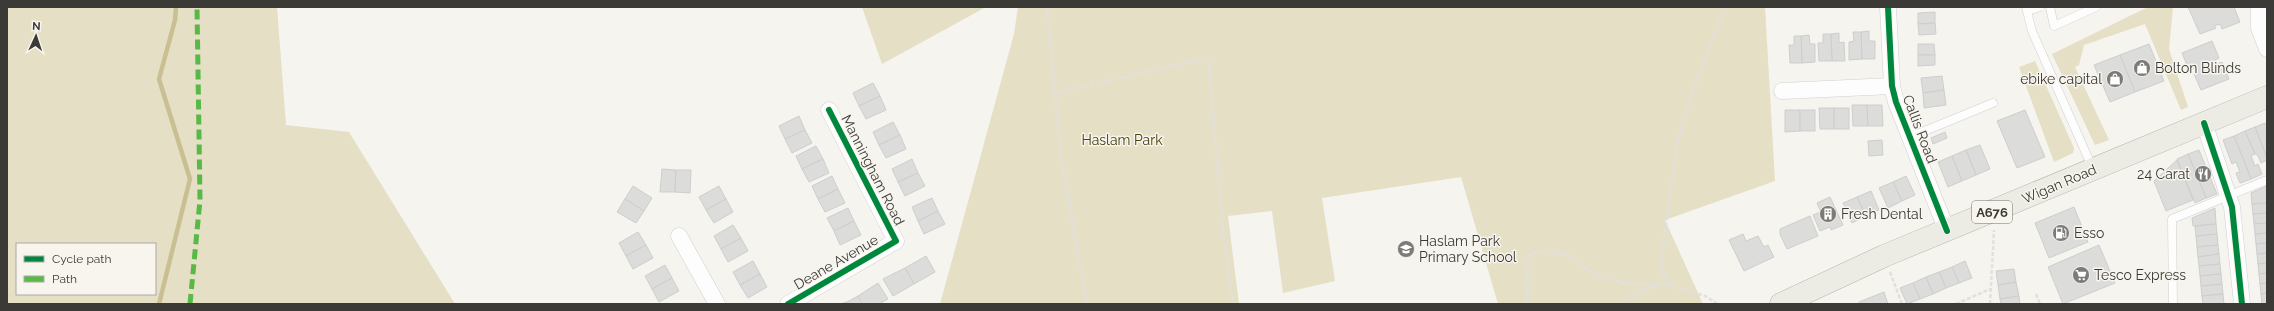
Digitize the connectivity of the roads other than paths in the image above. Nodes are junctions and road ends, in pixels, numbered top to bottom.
1 (1888, 7) edge
2 (2040, 7) edge
3 (2050, 7) edge
4 (2096, 7) edge
5 (2259, 7) edge
6 (2026, 9) edge
7 (2267, 49) edge
8 (1892, 86) junction
9 (1782, 91) dead end
10 (2267, 97) edge
11 (1993, 103) dead end
12 (829, 110) dead end
13 (2204, 123) junction
14 (1910, 137) junction
15 (2093, 170) junction
16 (2267, 180) edge
17 (2230, 195) junction
18 (1947, 231) junction
19 (679, 236) dead end
20 (896, 241) joint
21 (1786, 303) edge
22 (717, 304) edge
23 (788, 304) edge
24 (2173, 304) edge
25 (2242, 304) edge

1 - 8 street, Callis Road
2 - 6 lane
3 - 4 lane
5 - 7 street
6 - 15 lane
8 - 9 street
8 - 14 street, Callis Road
10 - 13 main road, A676
11 - 14 lane
12 - 20 street, Manningham Road
13 - 15 main road, Wigan Road / A676
13 - 17 street
14 - 18 street, Callis Road
15 - 18 main road, Wigan Road / A676
16 - 17 lane
17 - 24 lane
17 - 25 street
18 - 21 main road, Wigan Road / A676
19 - 22 street
20 - 23 street, Deane Avenue

